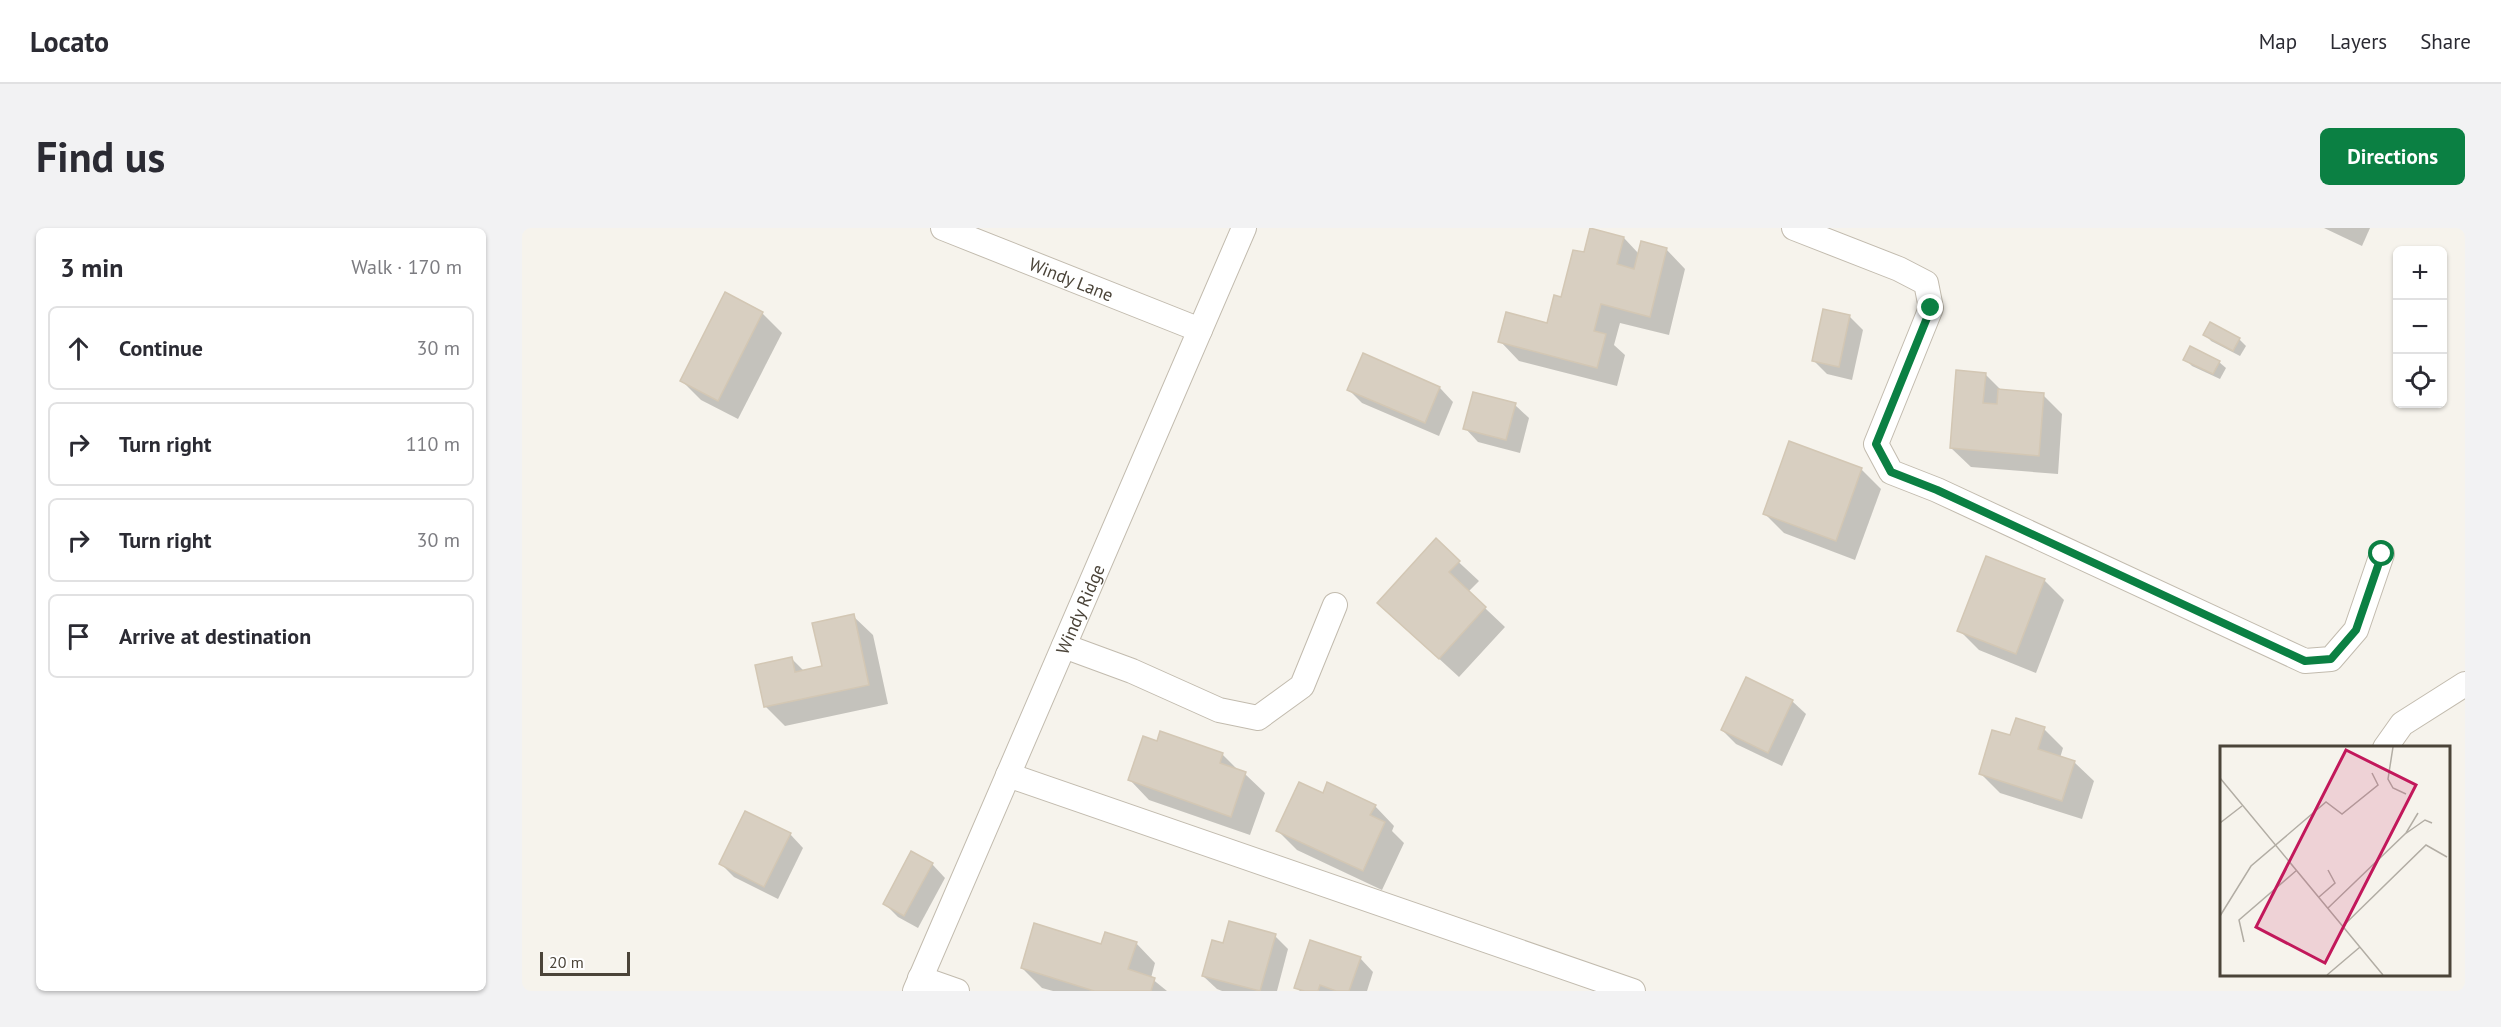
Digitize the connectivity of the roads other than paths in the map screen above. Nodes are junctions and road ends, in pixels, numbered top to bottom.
1 (943, 228) edge
2 (1244, 228) edge
3 (1794, 228) edge
4 (1200, 330) junction
5 (2382, 554) dead end
6 (1335, 605) dead end
7 (1064, 646) junction
8 (2465, 684) edge
9 (2386, 746) edge
10 (1008, 775) junction
11 (917, 985) edge
12 (957, 991) edge
13 (1633, 991) edge

1 - 4 street, Windy Lane
2 - 4 street, Windy Ridge
3 - 5 street
4 - 7 street, Windy Ridge
6 - 7 street
7 - 10 street, Windy Ridge
8 - 9 street
10 - 11 street, Windy Ridge
10 - 13 street
11 - 12 street

